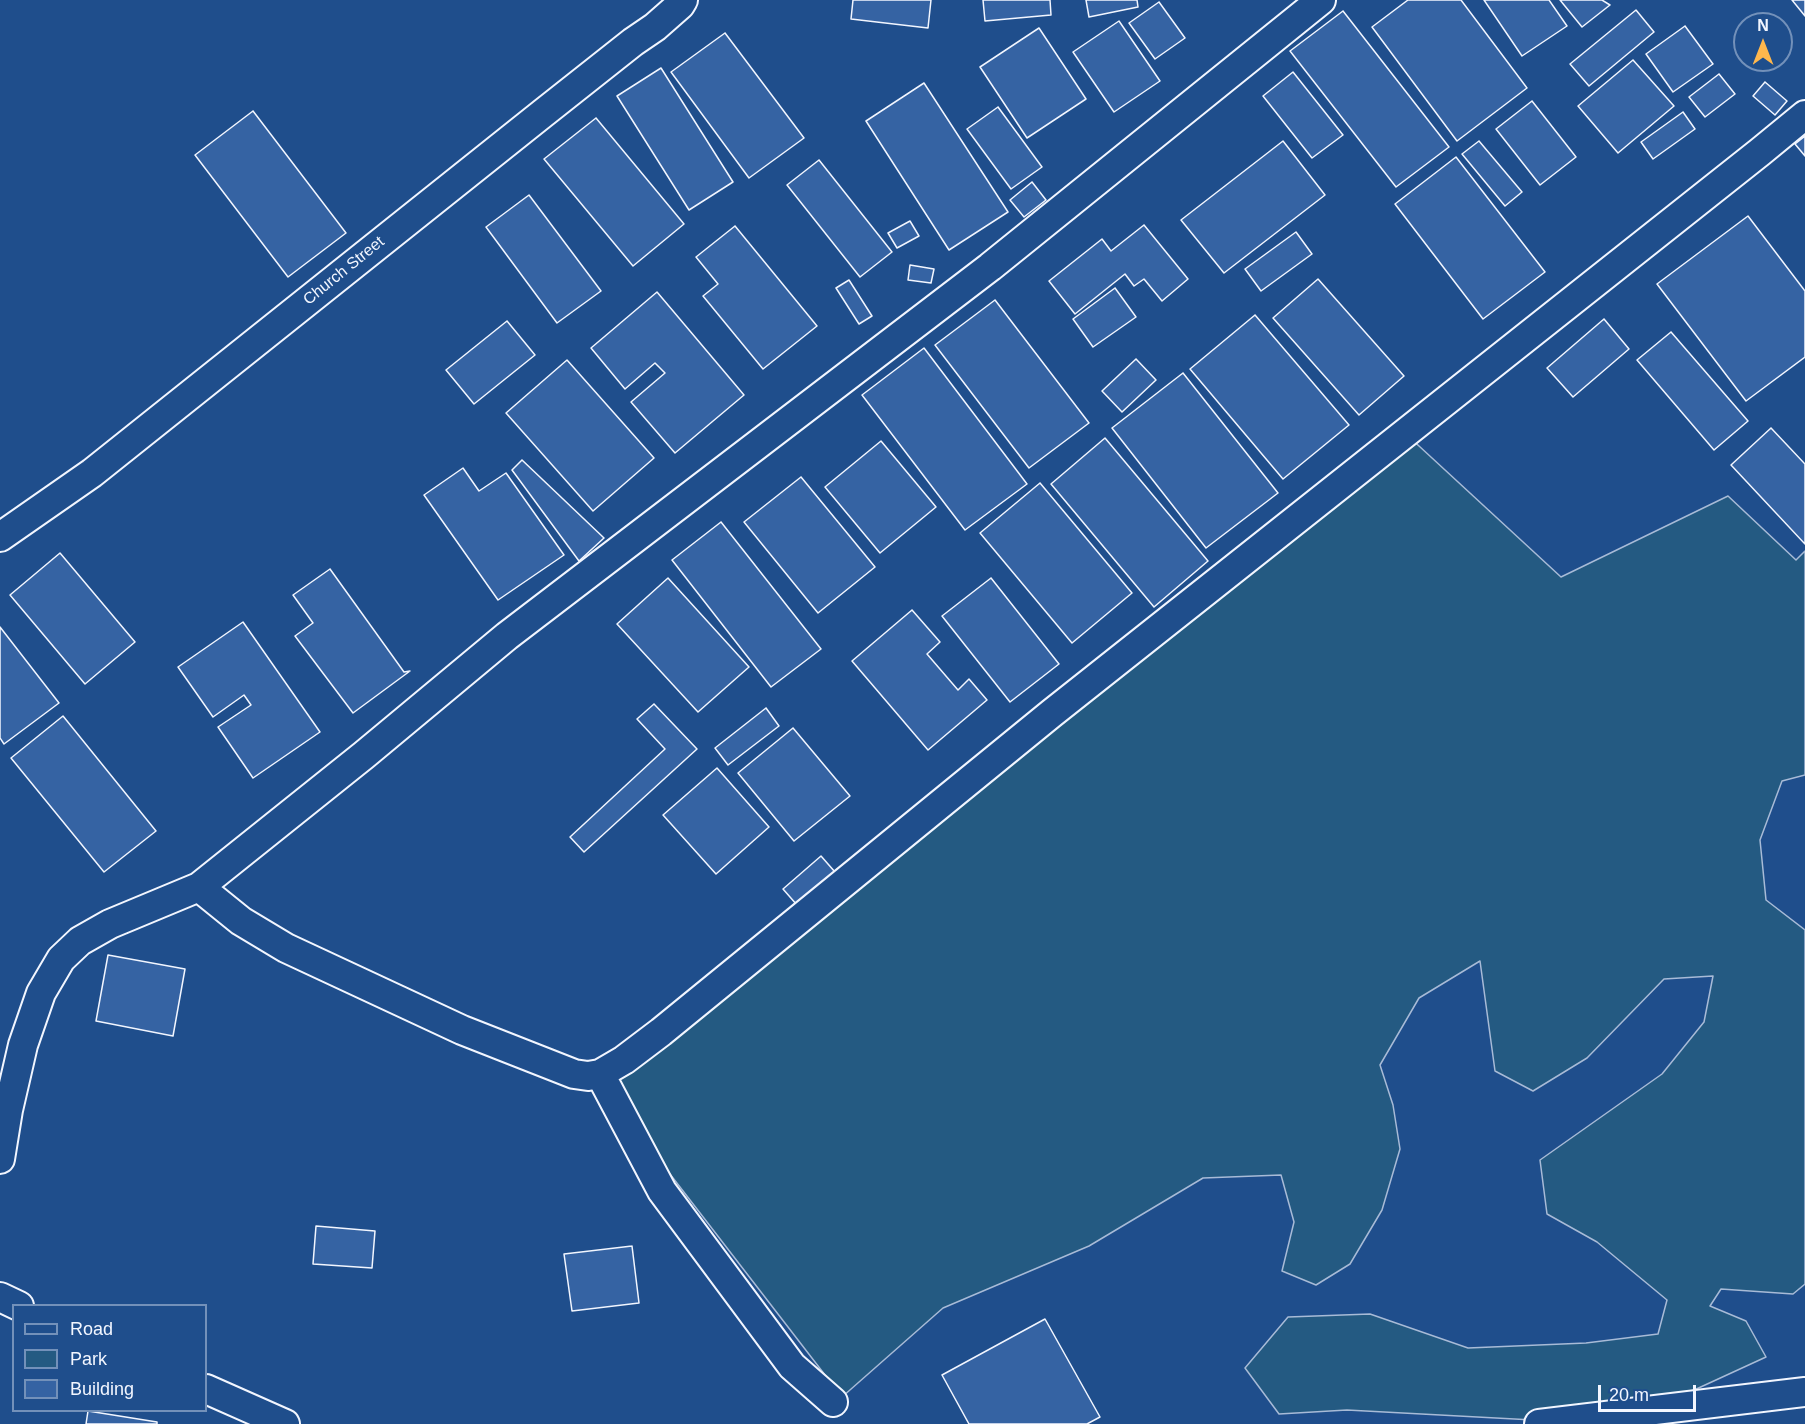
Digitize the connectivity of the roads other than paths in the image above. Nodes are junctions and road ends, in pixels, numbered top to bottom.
1 (683, 0) edge
2 (1321, 0) edge
3 (1805, 114) edge
4 (0, 537) edge
5 (199, 886) junction
6 (600, 1074) junction
7 (0, 1159) edge
8 (0, 1297) edge
9 (18, 1304) edge
10 (207, 1389) edge
11 (1805, 1392) edge
12 (833, 1402) dead end
13 (285, 1424) edge
14 (1539, 1424) edge

1 - 4 street, Church Street
2 - 5 street
3 - 6 street
5 - 6 street
5 - 7 street
6 - 12 street
8 - 9 street
10 - 13 street
11 - 14 street

